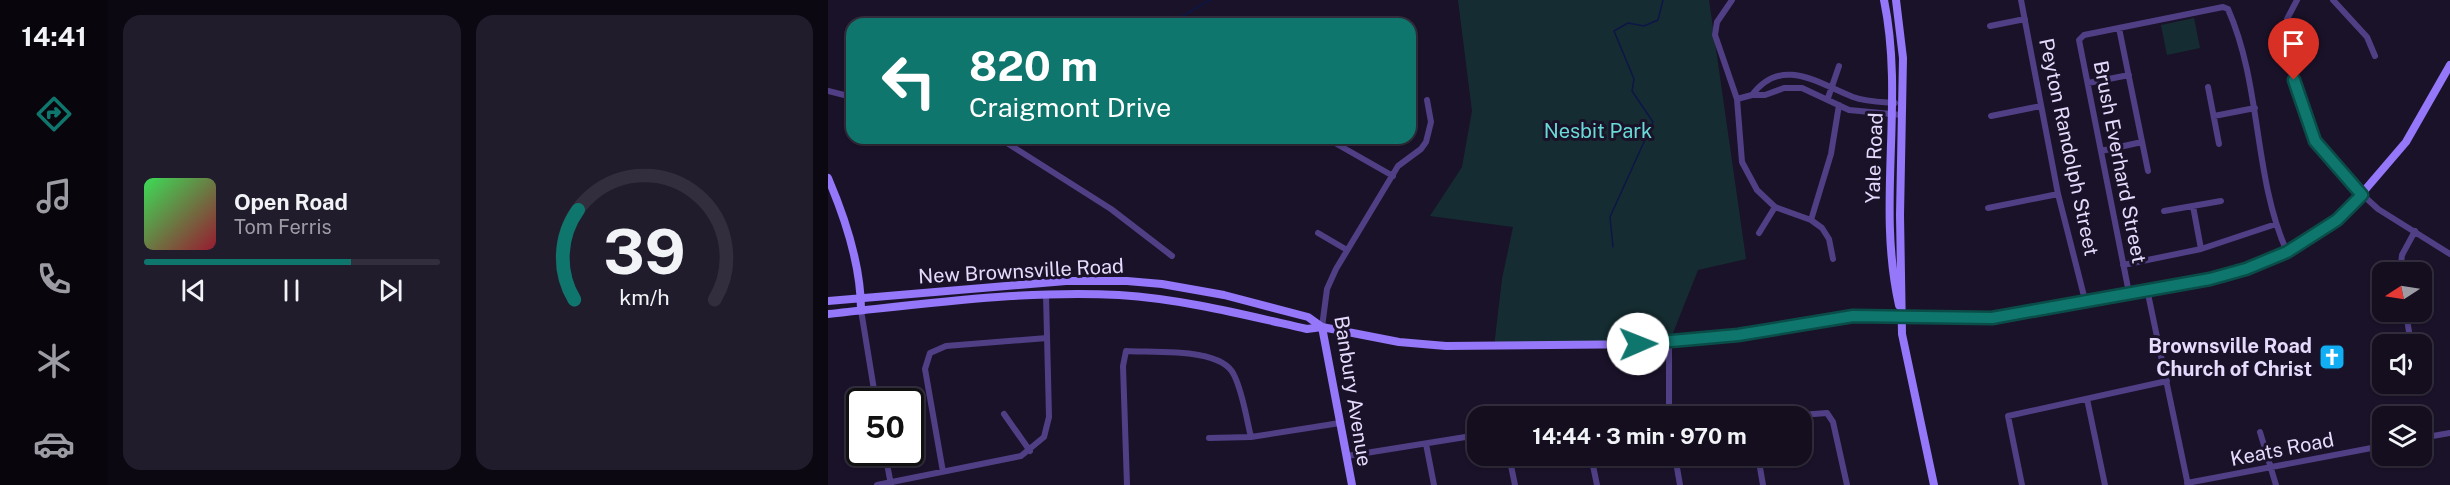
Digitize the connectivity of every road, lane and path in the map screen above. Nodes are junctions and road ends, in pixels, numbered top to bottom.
1 (1732, 0) edge
2 (1884, 0) edge
3 (1896, 0) edge
4 (2021, 0) edge
5 (2297, 0) edge
6 (2333, 0) edge
7 (2025, 19) junction
8 (1989, 26) dead end
9 (2119, 28) junction
10 (2375, 56) dead end
11 (2450, 65) edge
12 (1839, 66) dead end
13 (2128, 75) junction
14 (2088, 83) junction
15 (1832, 87) junction
16 (2208, 87) dead end
17 (828, 91) edge
18 (1752, 94) junction
19 (846, 96) edge
20 (1828, 98) junction
21 (1737, 99) junction
22 (1427, 100) dead end
23 (1892, 103) junction
24 (1903, 103) junction
25 (1839, 105) junction
26 (2041, 106) junction
27 (2255, 108) junction
28 (1892, 115) junction
29 (1902, 115) junction
30 (1991, 116) dead end
31 (2214, 116) junction
32 (2315, 141) junction
33 (2142, 142) junction
34 (1008, 144) edge
35 (1337, 144) edge
36 (2219, 144) dead end
37 (2309, 146) dead end
38 (2101, 151) junction
39 (2148, 171) dead end
40 (1393, 176) junction
41 (828, 178) edge
42 (2058, 194) junction
43 (2362, 195) junction
44 (2221, 201) dead end
45 (2193, 206) junction
46 (1775, 207) junction
47 (1988, 208) dead end
48 (2164, 211) dead end
49 (1811, 220) junction
50 (2276, 224) junction
51 (2415, 231) junction
52 (1317, 233) dead end
53 (1759, 233) dead end
54 (2202, 249) junction
55 (1347, 250) junction
56 (2287, 252) junction
57 (2450, 254) edge
58 (1172, 256) dead end
59 (1833, 259) dead end
60 (2401, 262) edge
61 (2123, 265) junction
62 (2147, 290) junction
63 (2129, 293) junction
64 (1046, 295) junction
65 (861, 298) junction
66 (2085, 300) junction
67 (828, 301) edge
68 (861, 310) junction
69 (828, 314) edge
70 (1902, 317) junction
71 (1322, 327) junction
72 (1047, 339) junction
73 (1668, 343) junction
74 (2167, 381) junction
75 (874, 388) edge
76 (2087, 399) junction
77 (1669, 406) edge
78 (1004, 414) dead end
79 (1812, 414) edge
80 (1340, 423) junction
81 (2260, 432) dead end
82 (2450, 433) edge
83 (2432, 436) edge
84 (1251, 437) junction
85 (1467, 437) edge
86 (1209, 438) dead end
87 (1426, 444) junction
88 (2372, 448) edge
89 (1030, 451) junction
90 (1347, 456) junction
91 (888, 466) edge
92 (1511, 466) edge
93 (1593, 466) edge
94 (1677, 466) edge
95 (1760, 466) edge
96 (2273, 468) junction
97 (942, 472) junction
98 (891, 484) edge
99 (2188, 484) edge
100 (877, 485) edge
101 (1127, 485) edge
102 (1352, 485) edge
103 (1434, 485) edge
104 (1515, 485) edge
105 (1597, 485) edge
106 (1680, 485) edge
107 (1763, 485) edge
108 (1846, 485) edge
109 (1934, 485) edge
110 (2022, 485) edge
111 (2105, 485) edge
112 (2276, 485) edge

1 - 21 street
2 - 23 main road, Yale Road
3 - 24 main road, Yale Road
4 - 7 street, Peyton Randolph Street
5 - 32 street
6 - 10 street
7 - 8 street
7 - 26 street, Peyton Randolph Street
9 - 13 street
9 - 14 street, Brush Everhard Street
9 - 27 street
11 - 43 main road
12 - 15 street
13 - 14 street
13 - 33 street
14 - 38 street, Brush Everhard Street
15 - 18 street
15 - 20 street
15 - 23 street
16 - 31 street
17 - 19 street
18 - 20 street
18 - 21 street
20 - 25 street
21 - 46 street
22 - 40 street, Banbury Avenue
23 - 24 street
23 - 28 main road, Yale Road
24 - 29 main road, Yale Road
25 - 28 street
25 - 49 street
26 - 30 street
26 - 42 street, Peyton Randolph Street
27 - 31 street
27 - 50 street
28 - 29 street
28 - 70 main road, Yale Road
29 - 70 main road, Yale Road
31 - 36 street
32 - 37 street
32 - 43 street
33 - 38 street
33 - 39 street
34 - 58 street
35 - 40 street
38 - 61 street, Brush Everhard Street
40 - 55 street, Banbury Avenue
41 - 65 main road
42 - 47 street
42 - 66 street, Peyton Randolph Street
43 - 51 street
43 - 56 main road
44 - 45 street
45 - 48 street
45 - 54 street
46 - 49 street
46 - 53 street
49 - 59 street
50 - 54 street
50 - 56 street
51 - 57 street
51 - 60 street
52 - 55 street
54 - 61 street
55 - 71 street, Banbury Avenue
56 - 62 main road
61 - 63 street, Brush Everhard Street
62 - 63 main road
62 - 74 street
63 - 66 main road
64 - 68 main road, New Brownsville Road
64 - 71 main road, New Brownsville Road
64 - 72 street
65 - 67 main road, New Brownsville Road
65 - 68 main road
65 - 71 main road, New Brownsville Road
66 - 70 main road
68 - 69 main road, New Brownsville Road
68 - 75 street
70 - 73 main road
70 - 109 main road, Yale Road
71 - 73 main road
71 - 80 main road, Banbury Avenue
72 - 89 street
72 - 97 street
73 - 77 street
74 - 76 street
74 - 99 street
76 - 110 street
76 - 111 street
78 - 89 street
79 - 108 street
80 - 84 street
80 - 90 main road, Banbury Avenue
81 - 96 street
82 - 83 street
84 - 86 street
84 - 101 street
85 - 87 street
87 - 90 street
87 - 103 street
88 - 96 street, Keats Road
89 - 97 street
90 - 102 main road, Banbury Avenue
91 - 98 street
92 - 104 street
93 - 105 street
94 - 106 street
95 - 107 street
96 - 99 street, Keats Road
96 - 112 street
97 - 98 street
98 - 100 street

